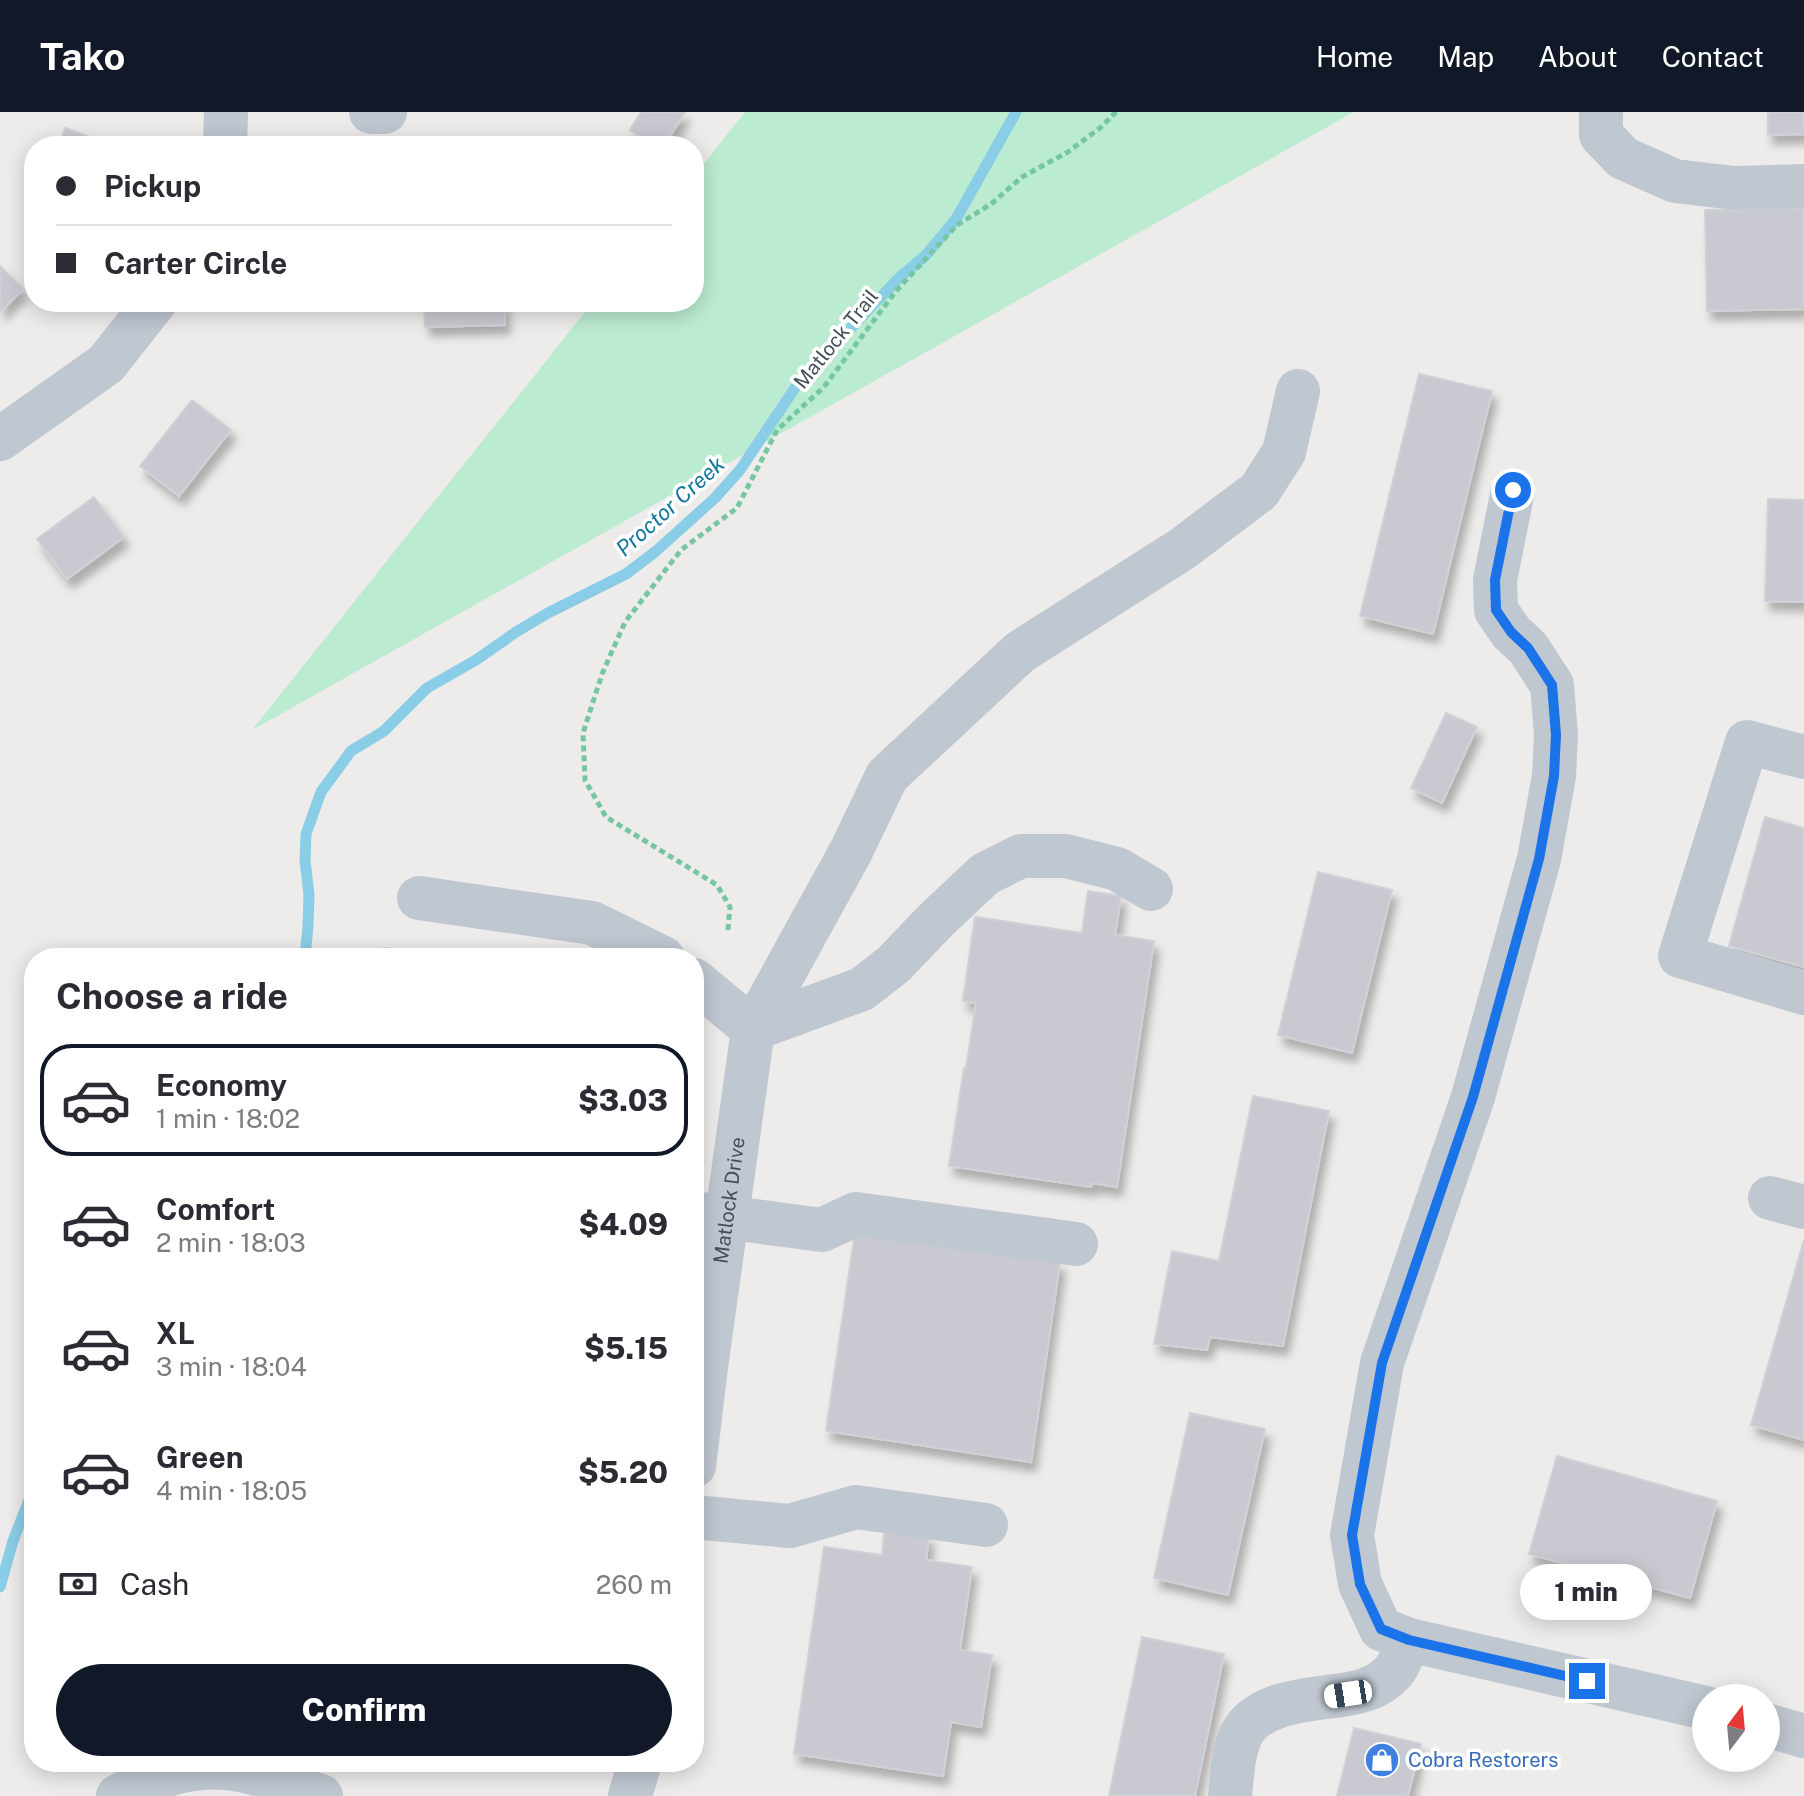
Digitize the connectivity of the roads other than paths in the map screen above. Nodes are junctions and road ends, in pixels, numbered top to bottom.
1 (226, 112) edge
2 (371, 112) edge
3 (385, 112) edge
4 (1601, 112) edge
5 (225, 136) edge
6 (1804, 186) edge
7 (147, 312) edge
8 (1298, 391) dead end
9 (0, 439) edge
10 (1513, 490) dead end
11 (1804, 757) edge
12 (1151, 889) dead end
13 (419, 898) dead end
14 (643, 948) edge
15 (704, 988) edge
16 (1804, 993) edge
17 (753, 1029) junction
18 (710, 1215) edge
19 (1076, 1244) dead end
20 (704, 1306) edge
21 (704, 1518) edge
22 (986, 1525) dead end
23 (1409, 1640) junction
24 (1692, 1705) edge
25 (1780, 1729) edge
26 (1804, 1736) edge
27 (179, 1772) edge
28 (245, 1772) edge
29 (637, 1772) edge
30 (118, 1796) edge
31 (321, 1796) edge
32 (630, 1796) edge
33 (1230, 1796) edge

1 - 5 street
2 - 3 street
4 - 6 street
7 - 9 street
8 - 17 street
10 - 23 street
11 - 16 street
12 - 17 street
13 - 14 street
15 - 17 street
17 - 18 street, Matlock Drive
18 - 19 street
18 - 20 street, Matlock Drive
21 - 22 street
23 - 24 street
23 - 33 street
25 - 26 street
27 - 30 street
28 - 31 street
29 - 32 street

